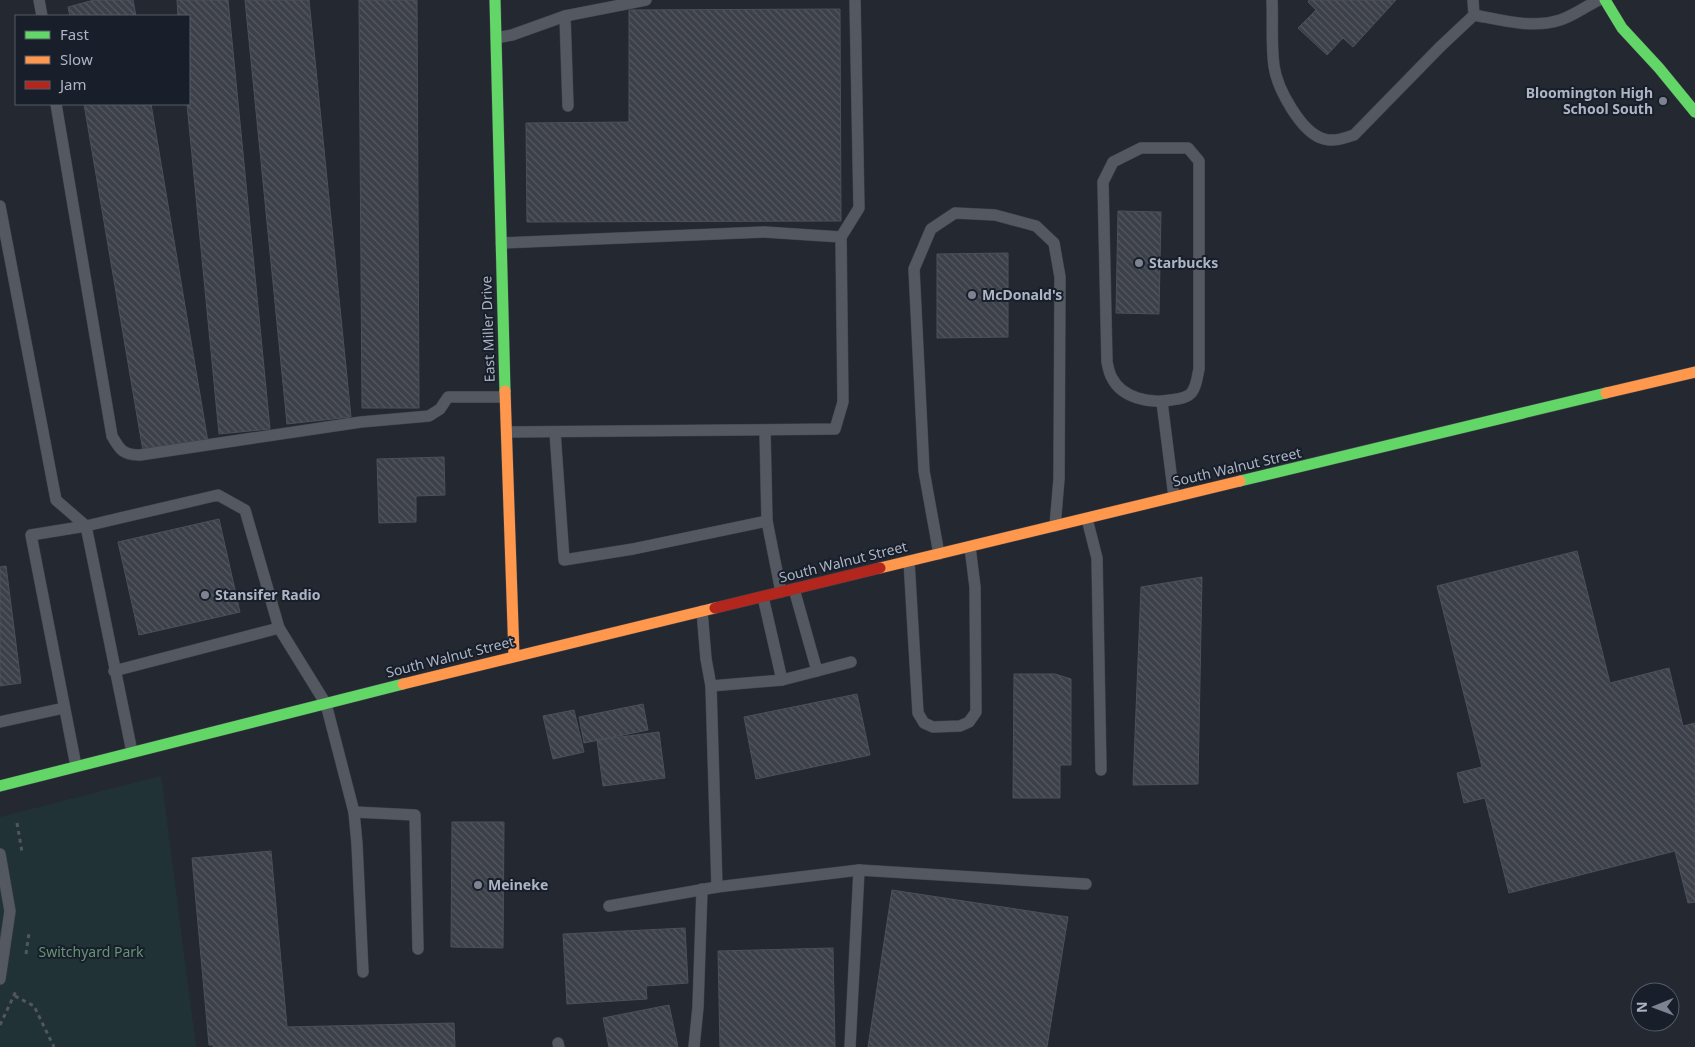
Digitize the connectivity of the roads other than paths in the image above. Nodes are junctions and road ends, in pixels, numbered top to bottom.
1 (39, 0) edge
2 (495, 0) edge
3 (646, 0) edge
4 (855, 0) edge
5 (1272, 0) edge
6 (1473, 0) edge
7 (1599, 0) edge
8 (1605, 0) edge
9 (42, 15) edge
10 (1474, 15) junction
11 (565, 16) junction
12 (496, 38) junction
13 (56, 105) edge
14 (568, 106) dead end
15 (1695, 112) edge
16 (0, 206) edge
17 (841, 237) junction
18 (501, 242) junction
19 (1695, 372) edge
20 (505, 397) junction
21 (1162, 402) junction
22 (766, 431) junction
23 (507, 432) junction
24 (555, 432) junction
25 (1174, 497) junction
26 (1087, 518) junction
27 (767, 521) junction
28 (86, 526) junction
29 (1055, 526) junction
30 (970, 547) junction
31 (939, 554) junction
32 (909, 561) junction
33 (794, 589) junction
34 (781, 592) junction
35 (762, 597) junction
36 (702, 611) junction
37 (279, 628) junction
38 (514, 656) junction
39 (851, 662) dead end
40 (114, 671) junction
41 (817, 671) junction
42 (782, 680) junction
43 (711, 686) junction
44 (326, 704) junction
45 (64, 708) junction
46 (0, 722) edge
47 (132, 753) junction
48 (76, 766) junction
49 (1101, 770) dead end
50 (0, 786) edge
51 (354, 812) junction
52 (0, 854) edge
53 (859, 870) junction
54 (1086, 884) dead end
55 (718, 886) junction
56 (702, 889) junction
57 (609, 906) dead end
58 (418, 949) dead end
59 (363, 972) dead end
60 (0, 979) edge
61 (694, 1047) edge
62 (850, 1047) edge

1 - 9 lane
2 - 12 main road, East Miller Drive
3 - 11 lane
4 - 17 lane
5 - 10 lane
6 - 10 lane
7 - 10 lane
8 - 15 main road
11 - 12 lane
11 - 14 lane
12 - 18 main road, East Miller Drive
13 - 20 lane
16 - 28 lane
17 - 18 lane
17 - 22 lane
18 - 20 main road, East Miller Drive
19 - 25 main road, South Walnut Street
20 - 23 main road, East Miller Drive
21 - 21 lane
21 - 25 lane
22 - 24 lane
22 - 27 lane
23 - 24 lane
23 - 38 main road, East Miller Drive
24 - 27 lane
25 - 26 main road, South Walnut Street
26 - 29 main road, South Walnut Street
26 - 49 lane
27 - 34 lane
28 - 37 lane
28 - 40 lane
28 - 45 lane
29 - 30 main road, South Walnut Street
29 - 31 lane
30 - 31 main road, South Walnut Street
30 - 32 lane
31 - 32 main road, South Walnut Street
32 - 33 main road, South Walnut Street
33 - 34 main road, South Walnut Street
33 - 41 lane
34 - 35 main road, South Walnut Street
35 - 36 main road, South Walnut Street
35 - 42 lane
36 - 38 main road, South Walnut Street
36 - 43 lane
37 - 40 lane
37 - 44 lane
38 - 44 main road, South Walnut Street
39 - 41 lane
40 - 47 lane
41 - 42 lane
42 - 43 lane
43 - 55 lane
44 - 47 main road, South Walnut Street
44 - 51 lane
45 - 46 lane
45 - 48 lane
47 - 48 main road, South Walnut Street
48 - 50 main road, South Walnut Street
51 - 58 lane
51 - 59 lane
52 - 60 lane
53 - 54 lane
53 - 55 lane
53 - 62 lane
55 - 56 lane
56 - 57 lane
56 - 61 lane

